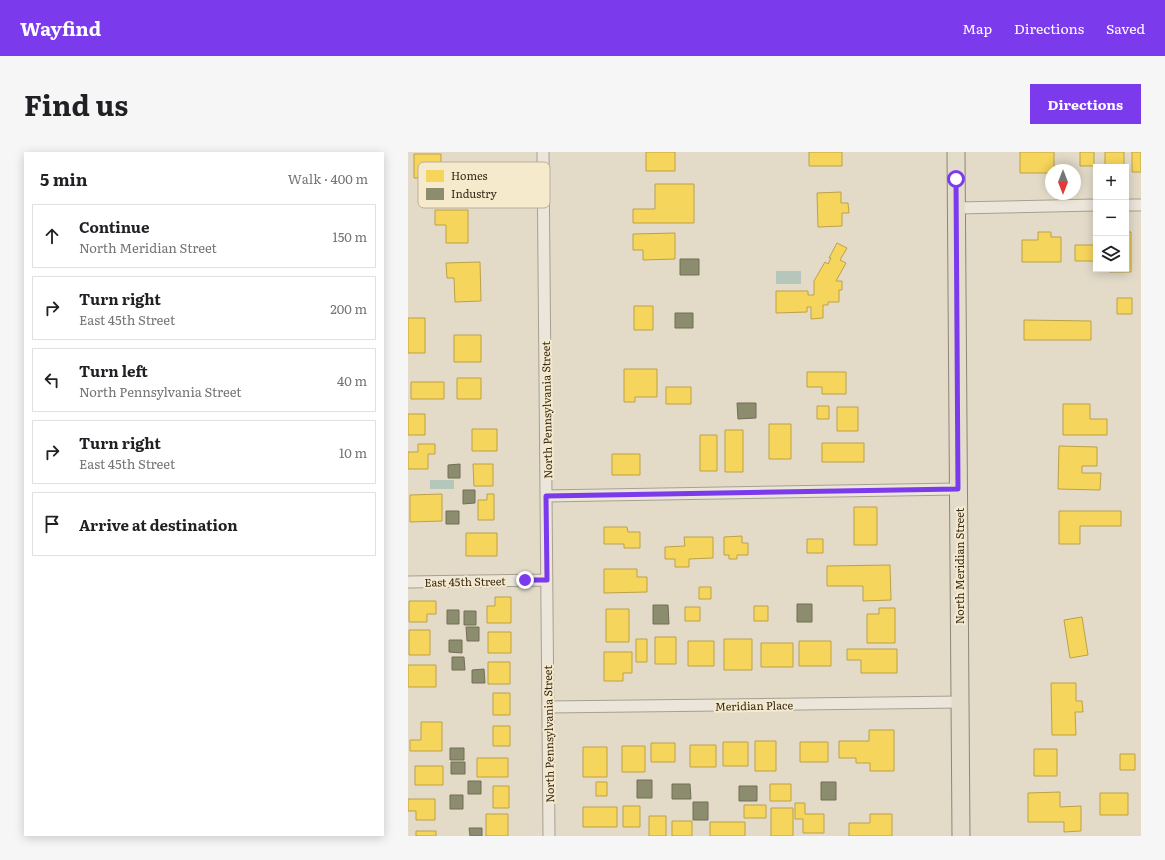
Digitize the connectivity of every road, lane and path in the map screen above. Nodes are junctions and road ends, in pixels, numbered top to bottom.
1 (543, 152) edge
2 (956, 152) edge
3 (543, 162) edge
4 (1093, 205) edge
5 (1129, 205) edge
6 (1141, 205) edge
7 (543, 208) edge
8 (956, 208) junction
9 (958, 489) junction
10 (546, 496) junction
11 (547, 580) junction
12 (408, 582) edge
13 (960, 702) junction
14 (548, 707) junction
15 (549, 836) edge
16 (961, 836) edge

1 - 3 street, North Pennsylvania Street
2 - 8 main road, North Meridian Street
4 - 8 street
5 - 6 street
7 - 10 street, North Pennsylvania Street
8 - 9 main road, North Meridian Street
9 - 10 street
9 - 13 main road, North Meridian Street
10 - 11 street, North Pennsylvania Street
11 - 12 street, East 45th Street
11 - 14 street, North Pennsylvania Street
13 - 14 street, Meridian Place
13 - 16 main road, North Meridian Street
14 - 15 street, North Pennsylvania Street

